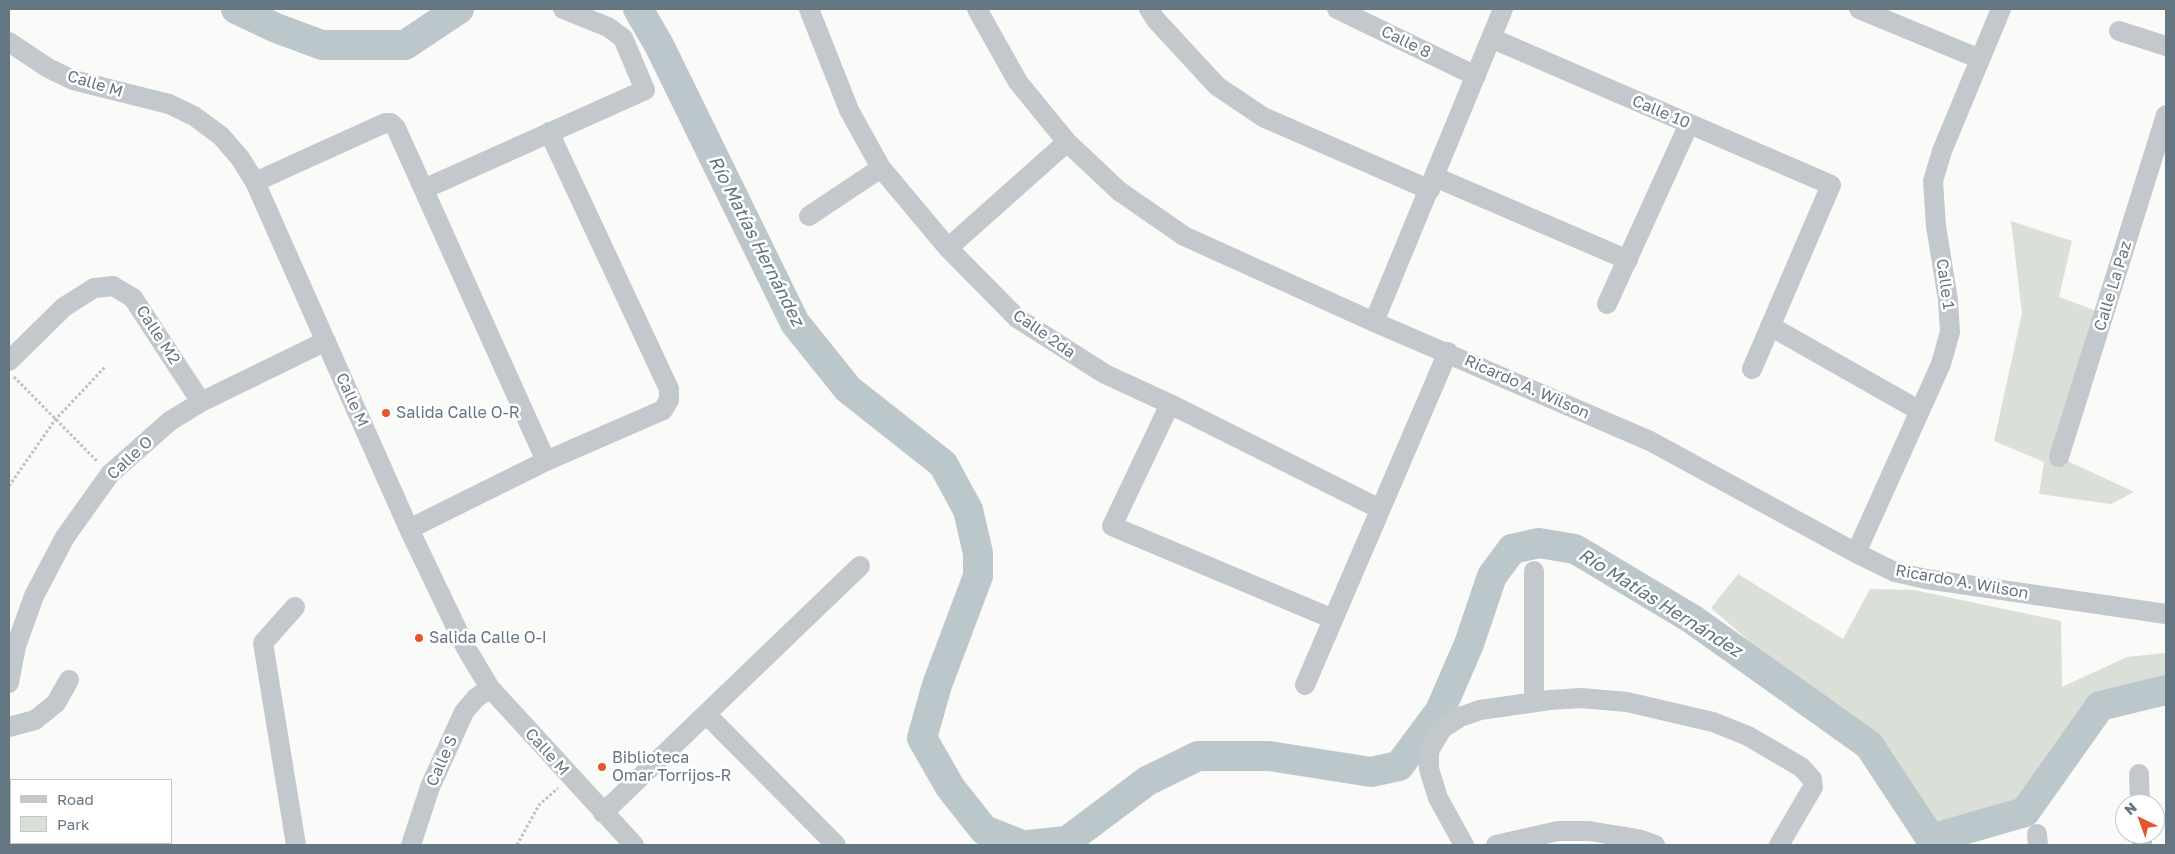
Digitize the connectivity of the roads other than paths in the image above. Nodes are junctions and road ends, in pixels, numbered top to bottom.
1 (563, 9) edge
2 (809, 9) edge
3 (977, 9) edge
4 (1149, 9) edge
5 (1336, 9) edge
6 (1503, 9) edge
7 (1860, 9) edge
8 (2001, 9) edge
9 (2120, 31) dead end
10 (1491, 38) junction
11 (9, 42) edge
12 (2166, 46) edge
13 (1980, 59) junction
14 (1476, 76) junction
15 (2166, 115) edge
16 (1689, 124) junction
17 (549, 132) junction
18 (1067, 142) junction
19 (881, 168) junction
20 (255, 182) junction
21 (1432, 183) junction
22 (424, 189) junction
23 (809, 216) dead end
24 (948, 248) junction
25 (1628, 260) junction
26 (1607, 304) dead end
27 (1374, 322) junction
28 (1770, 326) junction
29 (326, 341) junction
30 (1448, 352) junction
31 (9, 361) edge
32 (1752, 369) dead end
33 (201, 402) junction
34 (1170, 404) junction
35 (1920, 411) junction
36 (2059, 458) dead end
37 (546, 461) junction
38 (1380, 509) junction
39 (409, 529) junction
40 (1856, 553) junction
41 (860, 566) dead end
42 (1534, 571) dead end
43 (294, 607) dead end
44 (2166, 614) edge
45 (1333, 619) junction
46 (69, 680) dead end
47 (9, 683) edge
48 (1305, 685) dead end
49 (490, 688) junction
50 (1534, 702) junction
51 (706, 714) junction
52 (9, 727) edge
53 (2139, 774) dead end
54 (2140, 794) edge
55 (603, 813) junction
56 (296, 845) edge
57 (411, 845) edge
58 (634, 845) edge
59 (836, 845) edge
60 (1464, 845) edge
61 (1496, 845) edge
62 (1655, 845) edge
63 (1779, 845) edge

1 - 17 street
2 - 19 street, Calle 2da
3 - 18 street, Ricardo A. Wilson
4 - 21 street
5 - 14 street, Calle 8
6 - 10 street
7 - 13 street
8 - 13 street, Calle 1
9 - 12 street
10 - 14 street
10 - 16 street, Calle 10
11 - 20 street, Calle M
13 - 35 street, Calle 1
14 - 21 street
15 - 36 street, Calle La Paz
16 - 25 street
16 - 28 street, Calle 10
17 - 22 street
17 - 37 street
18 - 24 street
18 - 27 street, Ricardo A. Wilson
19 - 23 street
19 - 24 street, Calle 2da
20 - 22 street
20 - 29 street, Calle M
21 - 25 street
21 - 27 street
22 - 37 street
24 - 34 street, Calle 2da
25 - 26 street
27 - 30 street, Ricardo A. Wilson
28 - 32 street
28 - 35 street
29 - 33 street, Calle O
29 - 39 street, Calle M
30 - 38 street
30 - 40 street, Ricardo A. Wilson
31 - 33 street, Calle M2
33 - 47 street, Calle O
34 - 38 street, Calle 2da
34 - 45 street
35 - 40 street, Calle 1
37 - 39 street
38 - 45 street
39 - 49 street, Calle M
40 - 44 street, Ricardo A. Wilson
41 - 51 street
42 - 50 street
43 - 56 street
45 - 48 street
46 - 52 street
49 - 55 street, Calle M
49 - 57 street, Calle S
50 - 60 street
50 - 63 street
51 - 55 street
51 - 59 street
53 - 54 street
55 - 58 street, Calle M
61 - 62 street

